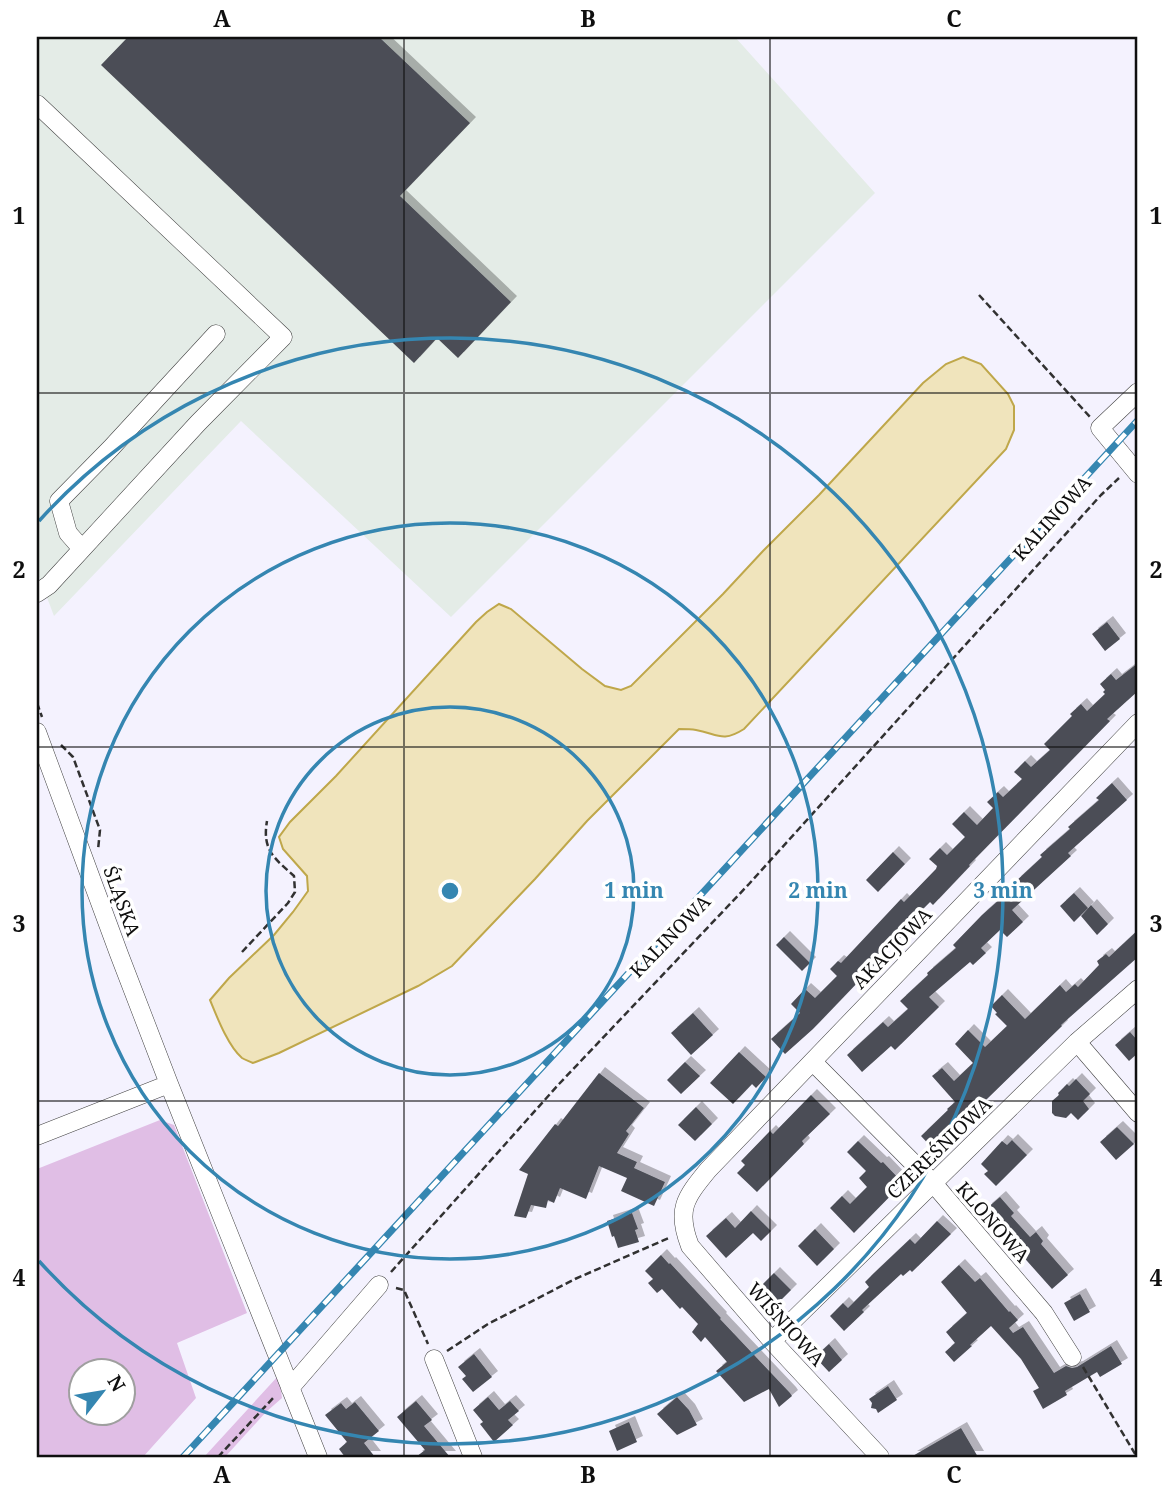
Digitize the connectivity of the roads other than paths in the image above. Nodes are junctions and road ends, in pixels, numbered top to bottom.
1 (37, 104) edge
2 (216, 334) dead end
3 (1138, 392) edge
4 (1136, 471) edge
5 (82, 549) junction
6 (37, 593) edge
7 (1138, 723) edge
8 (37, 732) edge
9 (1138, 989) edge
10 (1077, 1042) junction
11 (813, 1062) junction
12 (169, 1083) junction
13 (1138, 1113) edge
14 (37, 1136) edge
15 (933, 1183) junction
16 (684, 1232) joint
17 (379, 1285) road end
18 (772, 1341) junction
19 (1072, 1357) road end
20 (434, 1359) road end
21 (290, 1388) junction
22 (318, 1457) edge
23 (473, 1457) edge
24 (880, 1457) edge

1 - 5 street
2 - 5 street
3 - 4 street
5 - 6 street
7 - 11 street, AKACJOWA
8 - 12 street, ŚLĄSKA
9 - 10 street, CZEREŚNIOWA
10 - 13 street
10 - 15 street, CZEREŚNIOWA
11 - 15 street, KLONOWA
11 - 16 street, AKACJOWA
12 - 14 street
12 - 21 street, ŚLĄSKA
15 - 18 street, CZEREŚNIOWA
15 - 19 street, KLONOWA
16 - 18 street, WIŚNIOWA
17 - 21 street
18 - 24 street, WIŚNIOWA
20 - 23 street
21 - 22 street, ŚLĄSKA

